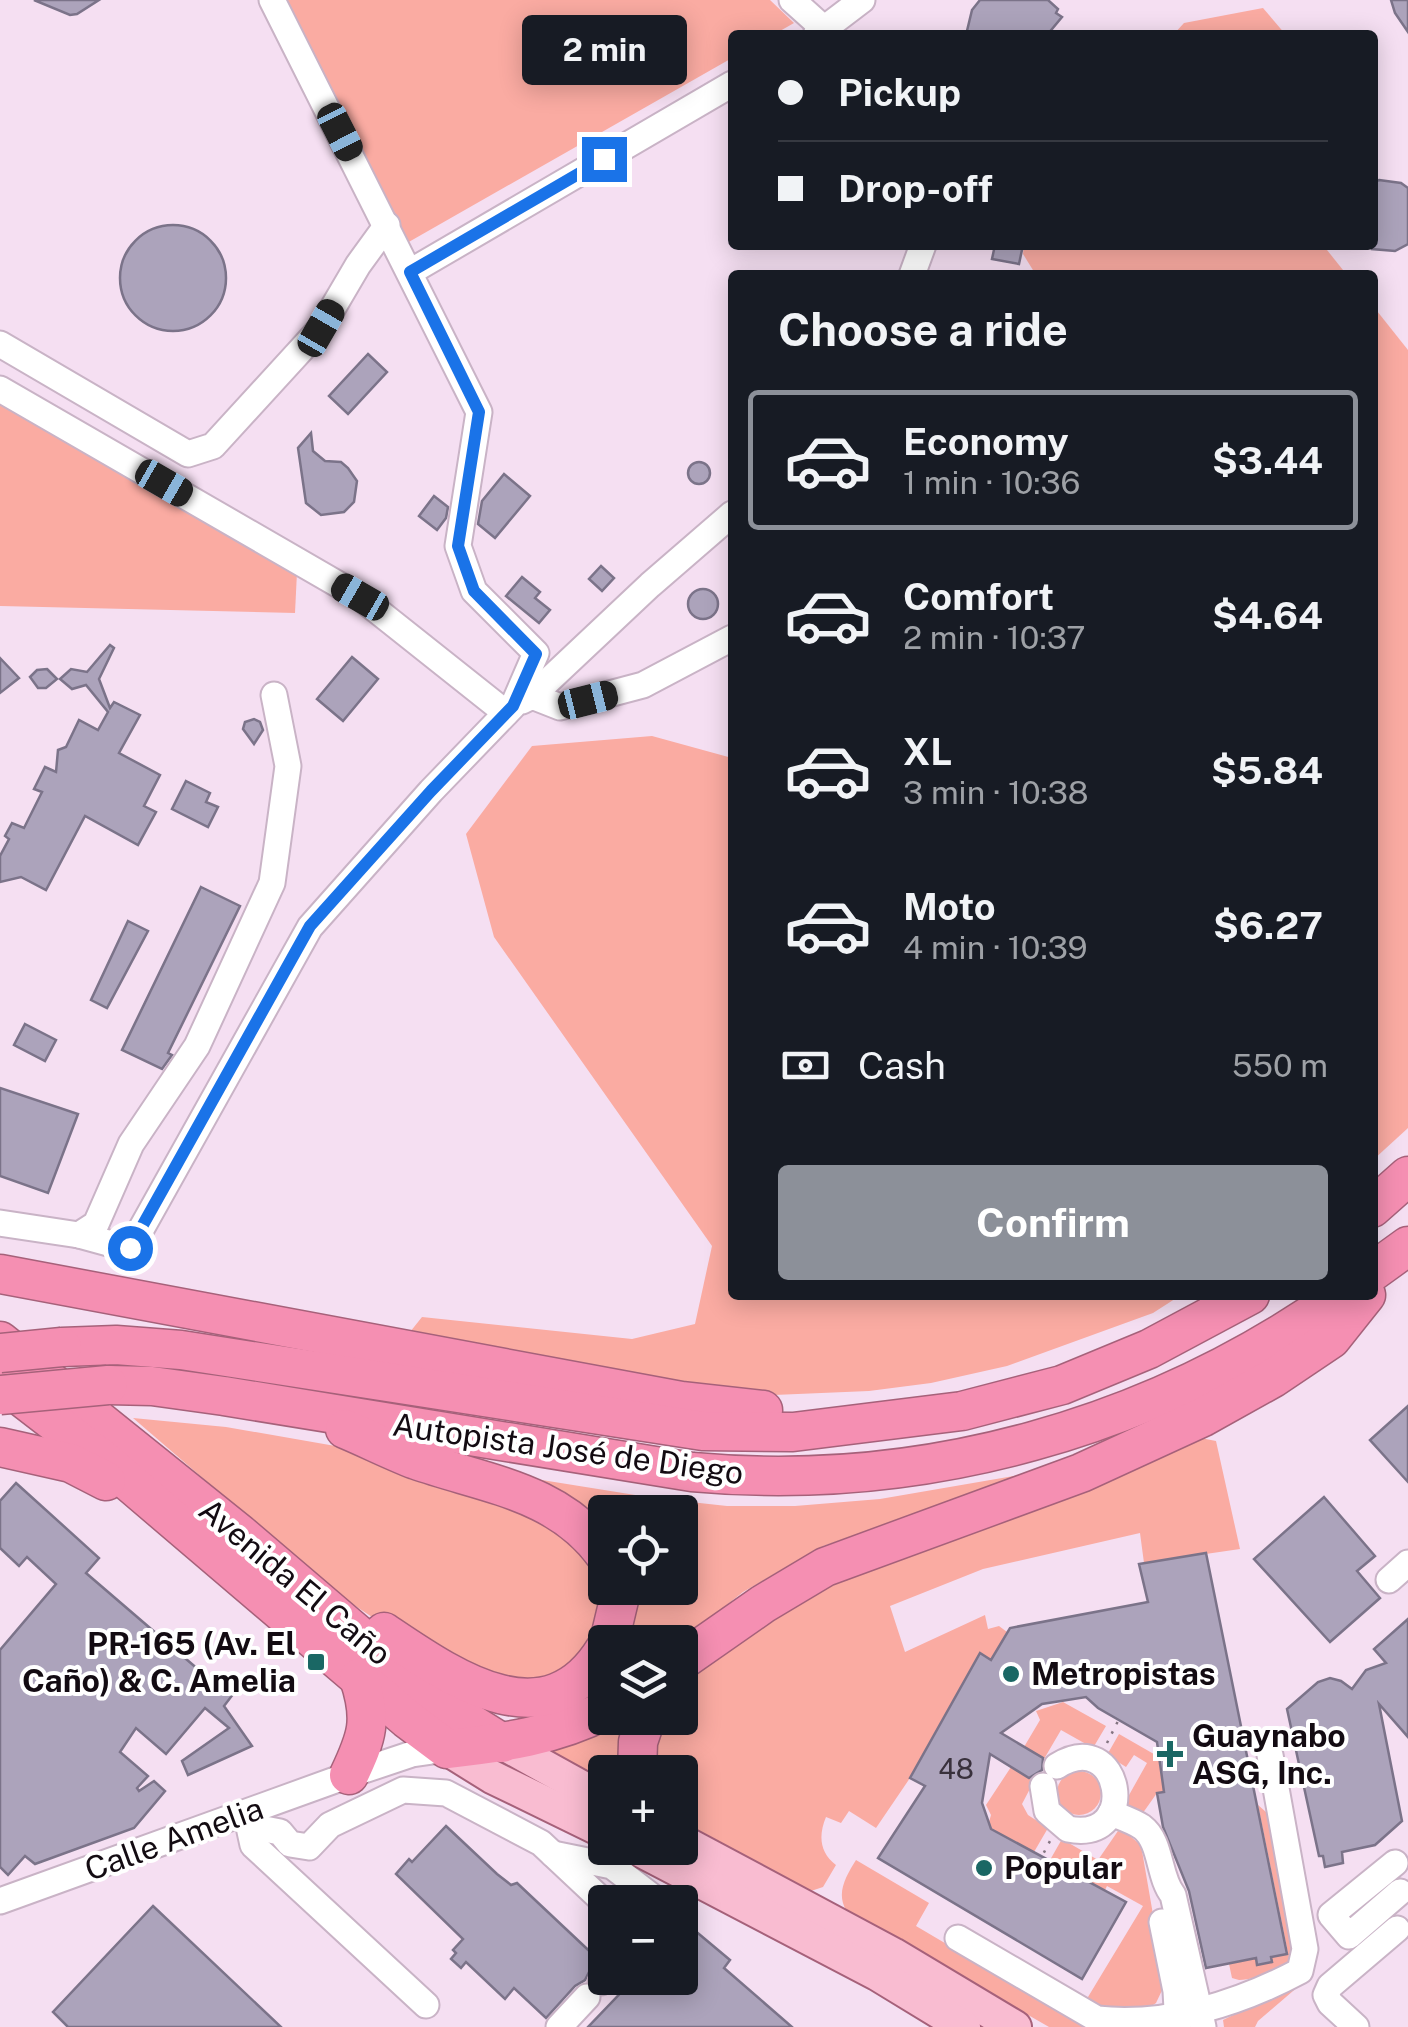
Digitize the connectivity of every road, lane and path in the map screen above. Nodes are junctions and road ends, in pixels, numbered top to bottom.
1 (272, 0) edge
2 (792, 0) edge
3 (862, 0) edge
4 (821, 30) edge
5 (827, 30) edge
6 (728, 86) edge
7 (388, 225) junction
8 (410, 272) junction
9 (0, 344) edge
10 (0, 388) edge
11 (728, 517) edge
12 (728, 640) edge
13 (274, 695) dead end
14 (517, 705) junction
15 (1408, 1176) edge
16 (1378, 1203) edge
17 (0, 1222) edge
18 (80, 1234) junction
19 (1394, 1257) edge
20 (0, 1274) edge
21 (1378, 1279) edge
22 (1241, 1300) edge
23 (1332, 1300) edge
24 (1362, 1300) edge
25 (0, 1342) edge
26 (0, 1353) edge
27 (0, 1380) edge
28 (0, 1395) edge
29 (302, 1410) junction
30 (855, 1423) junction
31 (0, 1447) edge
32 (240, 1534) junction
33 (588, 1535) edge
34 (273, 1605) junction
35 (698, 1653) edge
36 (588, 1673) edge
37 (359, 1678) junction
38 (588, 1717) edge
39 (1118, 1720) dead end
40 (502, 1743) junction
41 (447, 1749) junction
42 (1270, 1756) dead end
43 (1097, 1762) junction
44 (348, 1775) junction
45 (588, 1791) edge
46 (1111, 1813) junction
47 (247, 1819) junction
48 (588, 1824) edge
49 (1060, 1825) junction
50 (698, 1850) edge
51 (553, 1854) junction
52 (1039, 1862) dead end
53 (669, 1865) edge
54 (637, 1885) edge
55 (588, 1887) edge
56 (0, 1901) edge
57 (1397, 1929) dead end
58 (958, 1938) dead end
59 (589, 1995) edge
60 (426, 2006) dead end
61 (1190, 2020) edge
62 (560, 2027) edge
63 (964, 2027) edge
64 (1015, 2027) edge
65 (1356, 2027) edge

1 - 7 street
2 - 4 street
3 - 5 street
6 - 8 street
7 - 8 street
7 - 9 street
8 - 14 street
10 - 14 street
11 - 14 street
12 - 14 street
13 - 18 street
14 - 18 street
15 - 16 highway
17 - 18 street
19 - 21 highway
20 - 30 highway
22 - 30 highway, Autopista José de Diego
23 - 29 highway, Autopista José de Diego
24 - 35 highway
25 - 32 highway, Avenida El Caño
26 - 30 highway, Autopista José de Diego, bridge
27 - 34 highway, Avenida El Caño
28 - 29 highway, Autopista José de Diego, bridge
29 - 33 highway
31 - 34 highway
32 - 36 highway
32 - 40 highway, Avenida El Caño
34 - 37 highway, Avenida El Caño
37 - 41 highway, Avenida El Caño
37 - 44 highway
38 - 40 highway
39 - 43 path
40 - 41 highway
40 - 45 main road, Avenida El Caño
41 - 44 street, Calle Amelia
41 - 48 main road, Avenida El Caño
42 - 61 street
43 - 46 street
43 - 49 street
44 - 47 street, Calle Amelia
46 - 49 street
46 - 61 street
47 - 51 street
47 - 56 street, Calle Amelia
47 - 60 street
49 - 52 path
50 - 64 main road
51 - 54 street
51 - 55 street
53 - 63 main road
57 - 65 street
58 - 61 street
59 - 62 street

